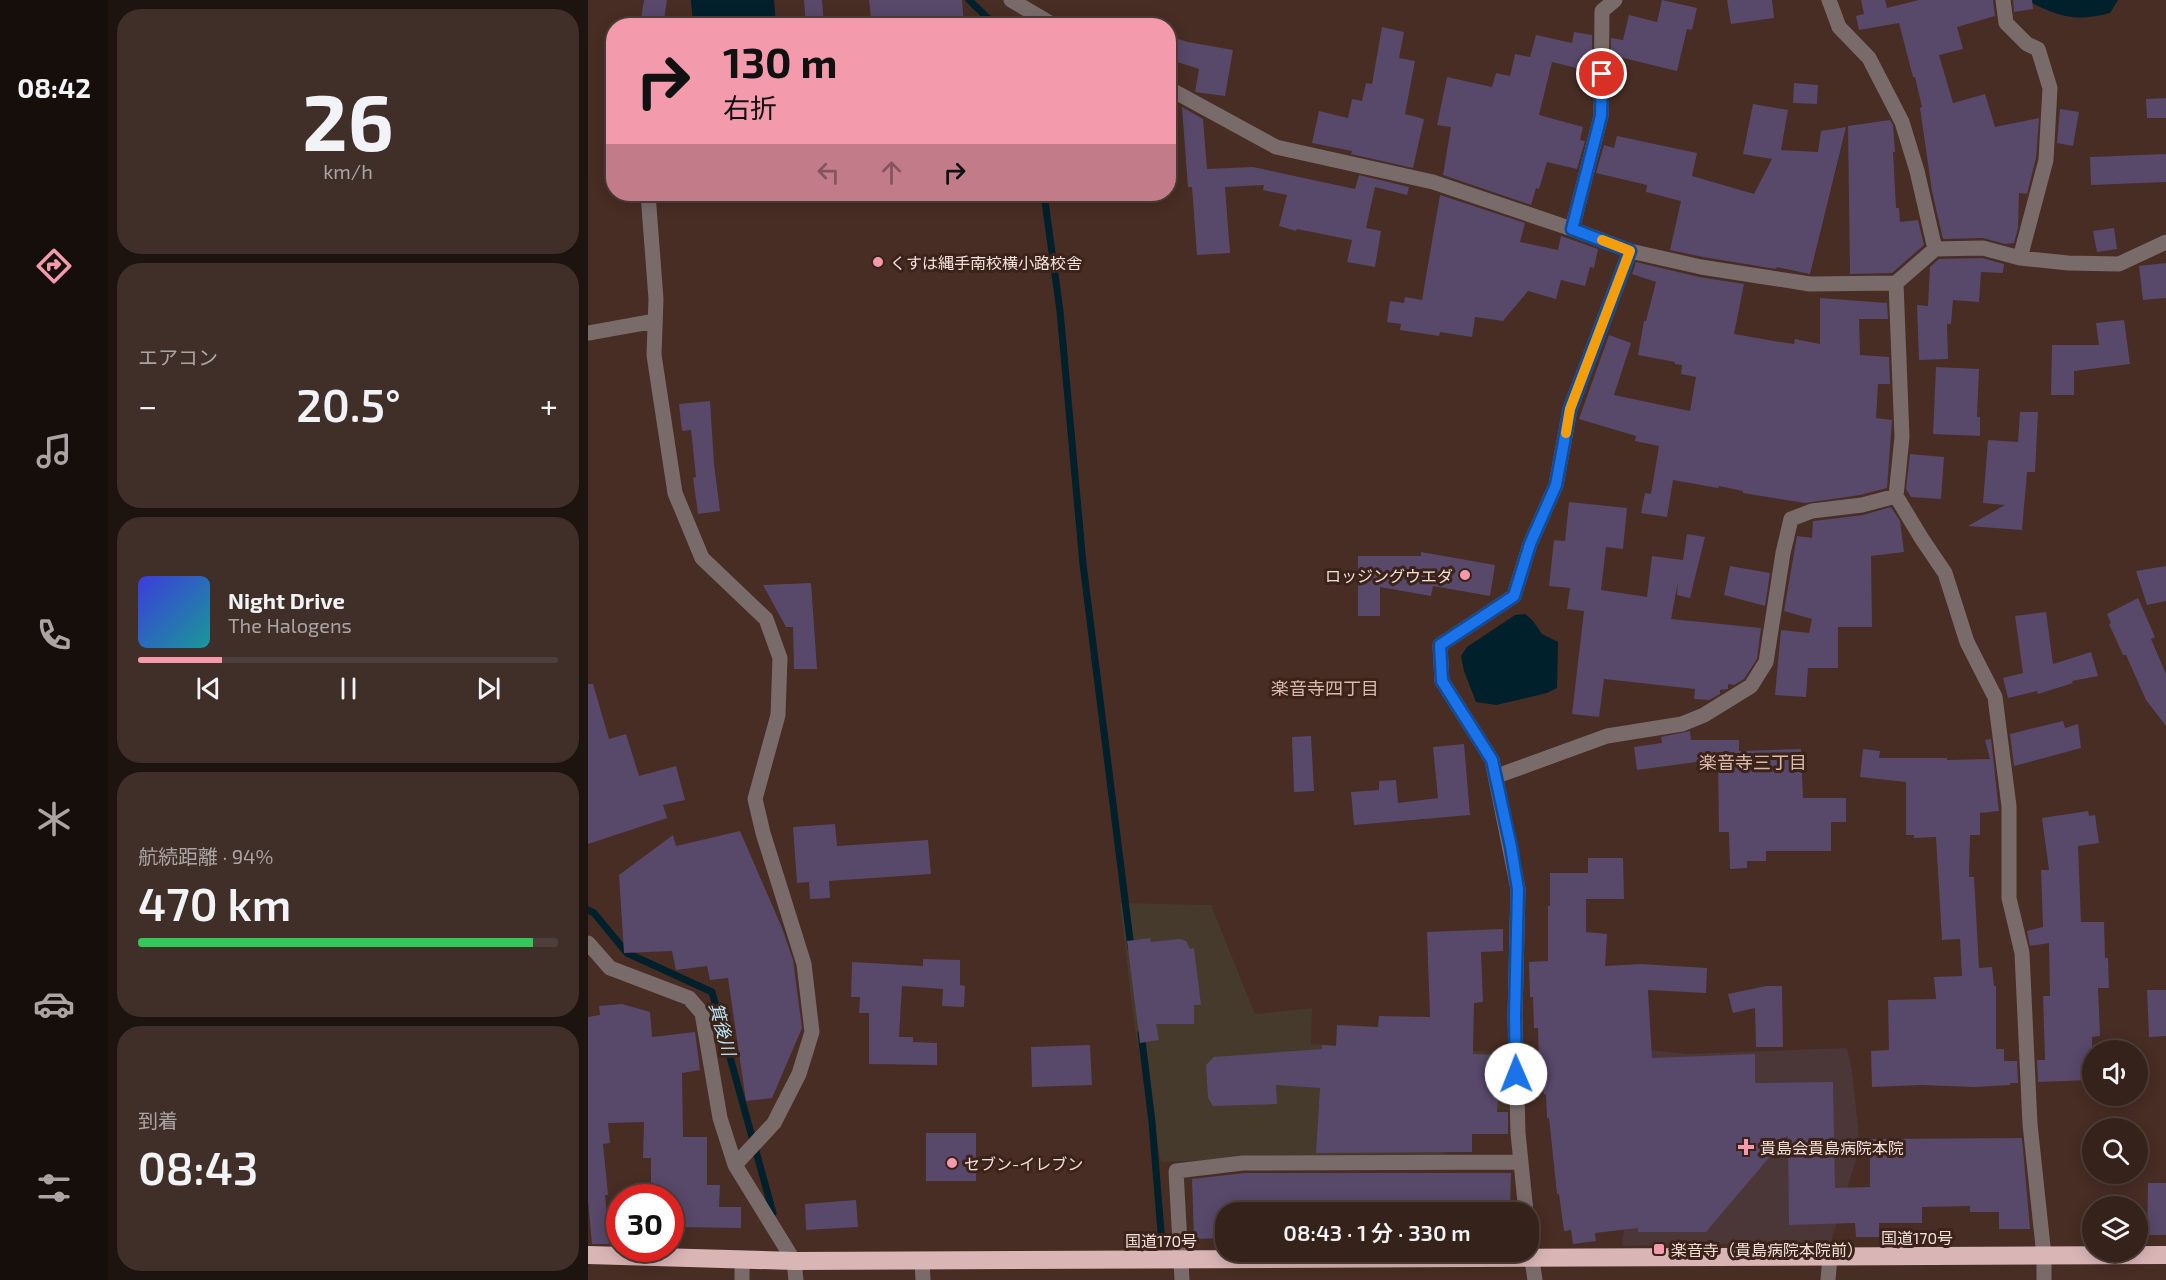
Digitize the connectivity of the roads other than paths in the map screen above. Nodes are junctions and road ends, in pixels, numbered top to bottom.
1 (1011, 0) edge
2 (1614, 0) edge
3 (1829, 0) edge
4 (2003, 0) edge
5 (1042, 18) edge
6 (1176, 92) edge
7 (649, 201) edge
8 (1572, 229) junction
9 (2166, 242) edge
10 (1935, 249) junction
11 (1630, 251) junction
12 (2020, 258) junction
13 (1896, 283) junction
14 (655, 321) junction
15 (588, 333) edge
16 (1896, 496) junction
17 (1497, 776) junction
18 (588, 943) edge
19 (1521, 1162) junction
20 (735, 1165) junction
21 (1525, 1202) edge
22 (588, 1256) edge
23 (2044, 1256) junction
24 (2166, 1256) edge
25 (1830, 1257) junction
26 (1539, 1258) edge
27 (1182, 1259) junction
28 (1215, 1259) edge
29 (742, 1260) junction
30 (794, 1261) junction
31 (922, 1261) junction
32 (1532, 1262) edge
33 (742, 1280) edge
34 (796, 1280) edge
35 (923, 1280) edge
36 (1182, 1280) edge
37 (1535, 1280) edge
38 (1828, 1280) edge
39 (2044, 1280) edge

1 - 5 street
2 - 8 street
3 - 10 street
4 - 12 street
6 - 8 street
7 - 14 street
8 - 11 street
9 - 12 street
10 - 12 street
10 - 13 street
11 - 13 street
11 - 17 street
13 - 16 street
14 - 15 street
14 - 20 street
16 - 17 street
16 - 23 street
17 - 19 street
18 - 20 street
19 - 21 street
19 - 27 street
20 - 30 street
22 - 29 highway, 国道170号
23 - 24 highway, 国道170号
23 - 25 highway, 国道170号
23 - 39 street
25 - 26 highway, 国道170号
25 - 38 street
27 - 28 highway, 国道170号
27 - 31 highway, 国道170号
27 - 36 street
29 - 30 highway, 国道170号
29 - 33 street
30 - 31 highway, 国道170号
30 - 34 street
31 - 35 street
32 - 37 street

